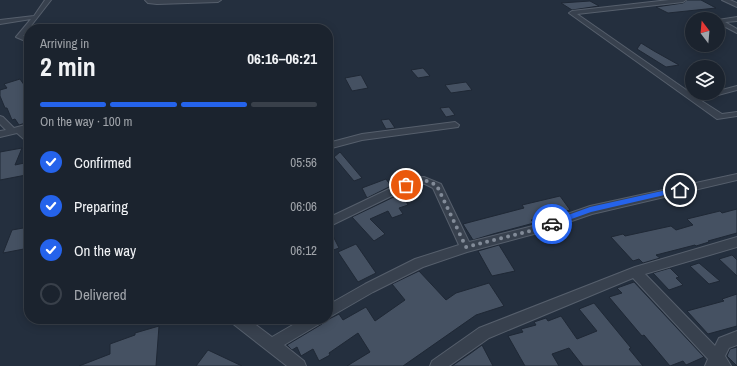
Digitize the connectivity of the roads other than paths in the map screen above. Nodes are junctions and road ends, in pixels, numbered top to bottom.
1 (48, 0) edge
2 (148, 0) edge
3 (218, 0) edge
4 (683, 0) edge
5 (725, 0) edge
6 (737, 5) edge
7 (36, 17) junction
8 (737, 19) edge
9 (0, 22) edge
10 (30, 24) edge
11 (24, 31) edge
12 (737, 31) edge
13 (24, 38) edge
14 (737, 88) edge
15 (725, 91) edge
16 (685, 92) edge
17 (697, 100) edge
18 (737, 114) edge
19 (0, 119) edge
20 (456, 125) dead end
21 (24, 129) edge
22 (16, 131) junction
23 (0, 134) edge
24 (24, 136) edge
25 (333, 145) edge
26 (737, 177) edge
27 (333, 220) edge
28 (737, 242) edge
29 (466, 247) junction
30 (635, 272) junction
31 (333, 309) edge
32 (244, 324) edge
33 (307, 324) edge
34 (737, 338) edge
35 (271, 345) junction
36 (718, 363) edge
37 (299, 366) edge
38 (437, 366) edge

1 - 7 street
2 - 3 street
4 - 16 street
5 - 6 street
7 - 9 street
7 - 10 street
8 - 12 street
11 - 13 street
14 - 15 street
17 - 18 street
19 - 22 street
20 - 25 street
21 - 22 street
22 - 23 street
22 - 24 street
26 - 29 street
27 - 29 street
28 - 30 street
29 - 31 street
30 - 36 street
30 - 38 street
32 - 35 street
33 - 35 street
34 - 36 street
35 - 37 street

